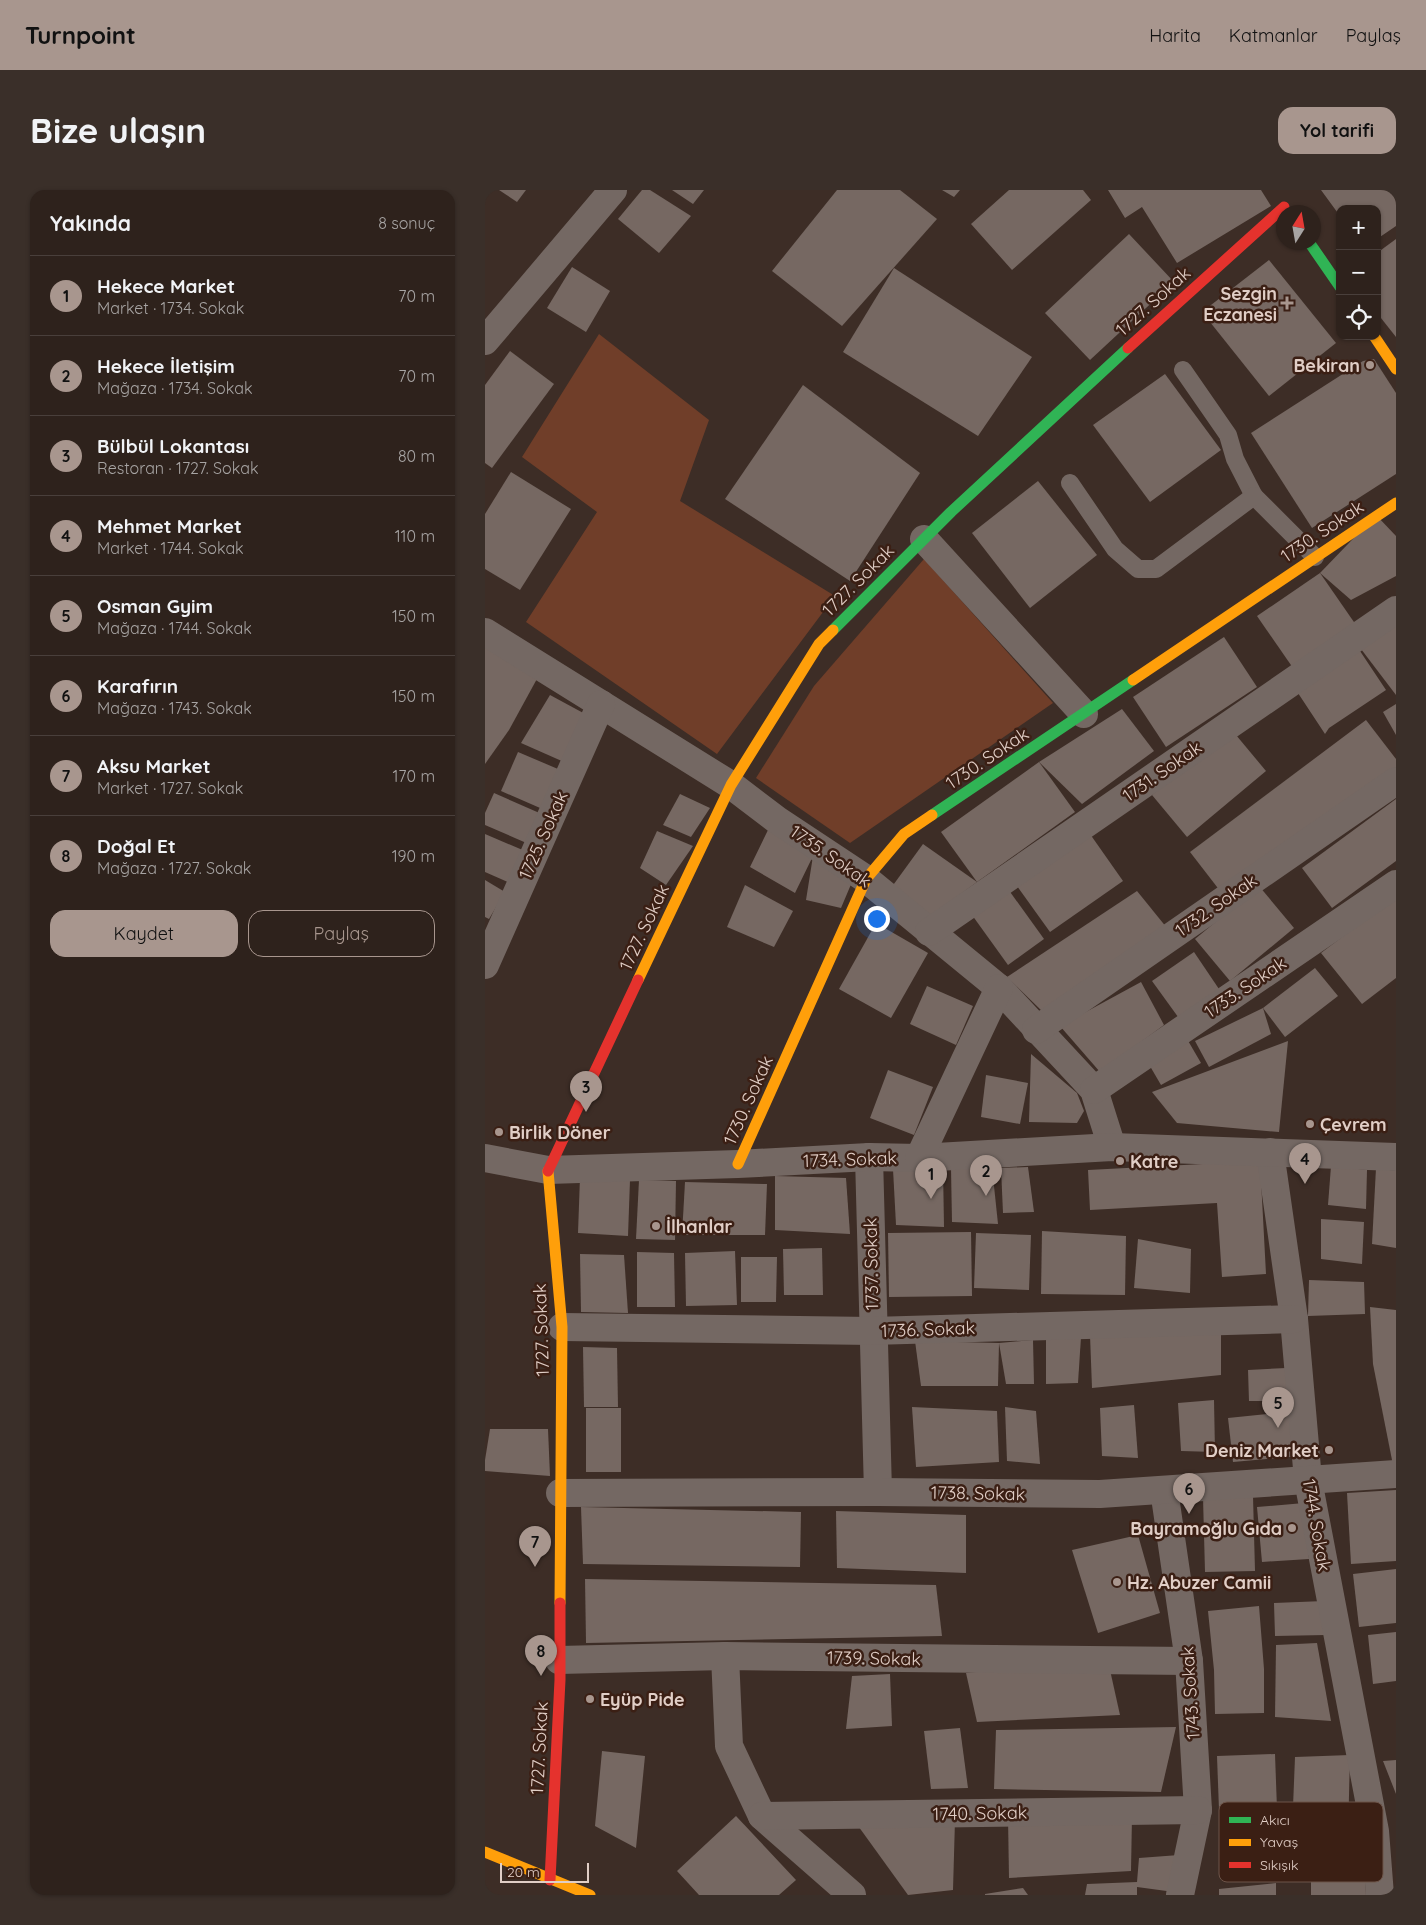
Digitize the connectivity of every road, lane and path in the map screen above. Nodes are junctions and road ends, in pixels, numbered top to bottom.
1 (613, 190) edge
2 (1276, 213) edge
3 (1315, 250) edge
4 (1336, 281) edge
5 (1376, 340) edge
6 (485, 341) edge
7 (1395, 366) edge
8 (1183, 370) dead end
9 (1070, 483) dead end
10 (1254, 496) junction
11 (1396, 503) edge
12 (924, 539) junction
13 (1315, 557) junction
14 (1396, 610) edge
15 (485, 632) edge
16 (601, 704) junction
17 (1084, 714) junction
18 (1396, 781) edge
19 (731, 785) junction
20 (865, 879) junction
21 (1396, 884) edge
22 (929, 932) junction
23 (486, 961) edge
24 (999, 988) junction
25 (1037, 1030) junction
26 (1094, 1090) junction
27 (1112, 1146) junction
28 (1270, 1152) junction
29 (869, 1157) junction
30 (1396, 1157) edge
31 (485, 1158) edge
32 (919, 1158) junction
33 (738, 1164) junction
34 (548, 1170) junction
35 (1294, 1319) junction
36 (562, 1327) junction
37 (872, 1331) junction
38 (1396, 1474) edge
39 (1308, 1480) junction
40 (1164, 1490) junction
41 (878, 1492) junction
42 (560, 1493) junction
43 (725, 1656) junction
44 (559, 1660) junction
45 (1189, 1662) junction
46 (1369, 1802) edge
47 (1198, 1810) junction
48 (762, 1816) junction
49 (485, 1852) edge
50 (550, 1880) junction
51 (1379, 1882) edge
52 (586, 1894) edge
53 (852, 1895) edge
54 (1179, 1895) edge
55 (1380, 1895) edge

1 - 6 street
2 - 12 street, 1727. Sokak
3 - 4 street
5 - 7 street
8 - 10 lane
9 - 10 lane
10 - 13 lane
11 - 13 street, 1730. Sokak
12 - 17 street
12 - 19 street, 1727. Sokak
13 - 17 street, 1730. Sokak
14 - 22 street, 1731. Sokak
15 - 16 street, 1735. Sokak
16 - 19 street, 1735. Sokak
16 - 23 street, 1725. Sokak
17 - 20 street, 1730. Sokak
18 - 25 street, 1732. Sokak
19 - 20 street, 1735. Sokak
19 - 34 street, 1727. Sokak
20 - 22 street, 1735. Sokak
20 - 33 street, 1730. Sokak
21 - 26 street, 1733. Sokak
22 - 24 street, 1735. Sokak
24 - 25 street, 1735. Sokak
24 - 32 street
25 - 26 street, 1735. Sokak
26 - 27 street, 1735. Sokak
27 - 28 street, 1734. Sokak
27 - 32 street, 1734. Sokak
28 - 30 street, 1734. Sokak
28 - 35 street, 1744. Sokak
29 - 32 street, 1734. Sokak
29 - 33 street, 1734. Sokak
29 - 37 street, 1737. Sokak
31 - 34 street, 1734. Sokak
33 - 34 street, 1734. Sokak
34 - 36 street, 1727. Sokak
35 - 37 street, 1736. Sokak
35 - 39 street, 1744. Sokak
36 - 37 street, 1736. Sokak
36 - 42 street, 1727. Sokak
37 - 41 street, 1737. Sokak
38 - 39 street, 1738. Sokak
39 - 40 street, 1738. Sokak
39 - 46 street, 1744. Sokak
40 - 41 street, 1738. Sokak
40 - 45 street, 1743. Sokak
41 - 42 street, 1738. Sokak
42 - 44 street, 1727. Sokak
43 - 44 street, 1739. Sokak
43 - 45 street, 1739. Sokak
43 - 48 street
44 - 50 street, 1727. Sokak
45 - 47 street, 1743. Sokak
47 - 48 street, 1740. Sokak
47 - 54 street, 1743. Sokak
48 - 53 street
49 - 50 street
50 - 52 street
51 - 55 street, 1744. Sokak

